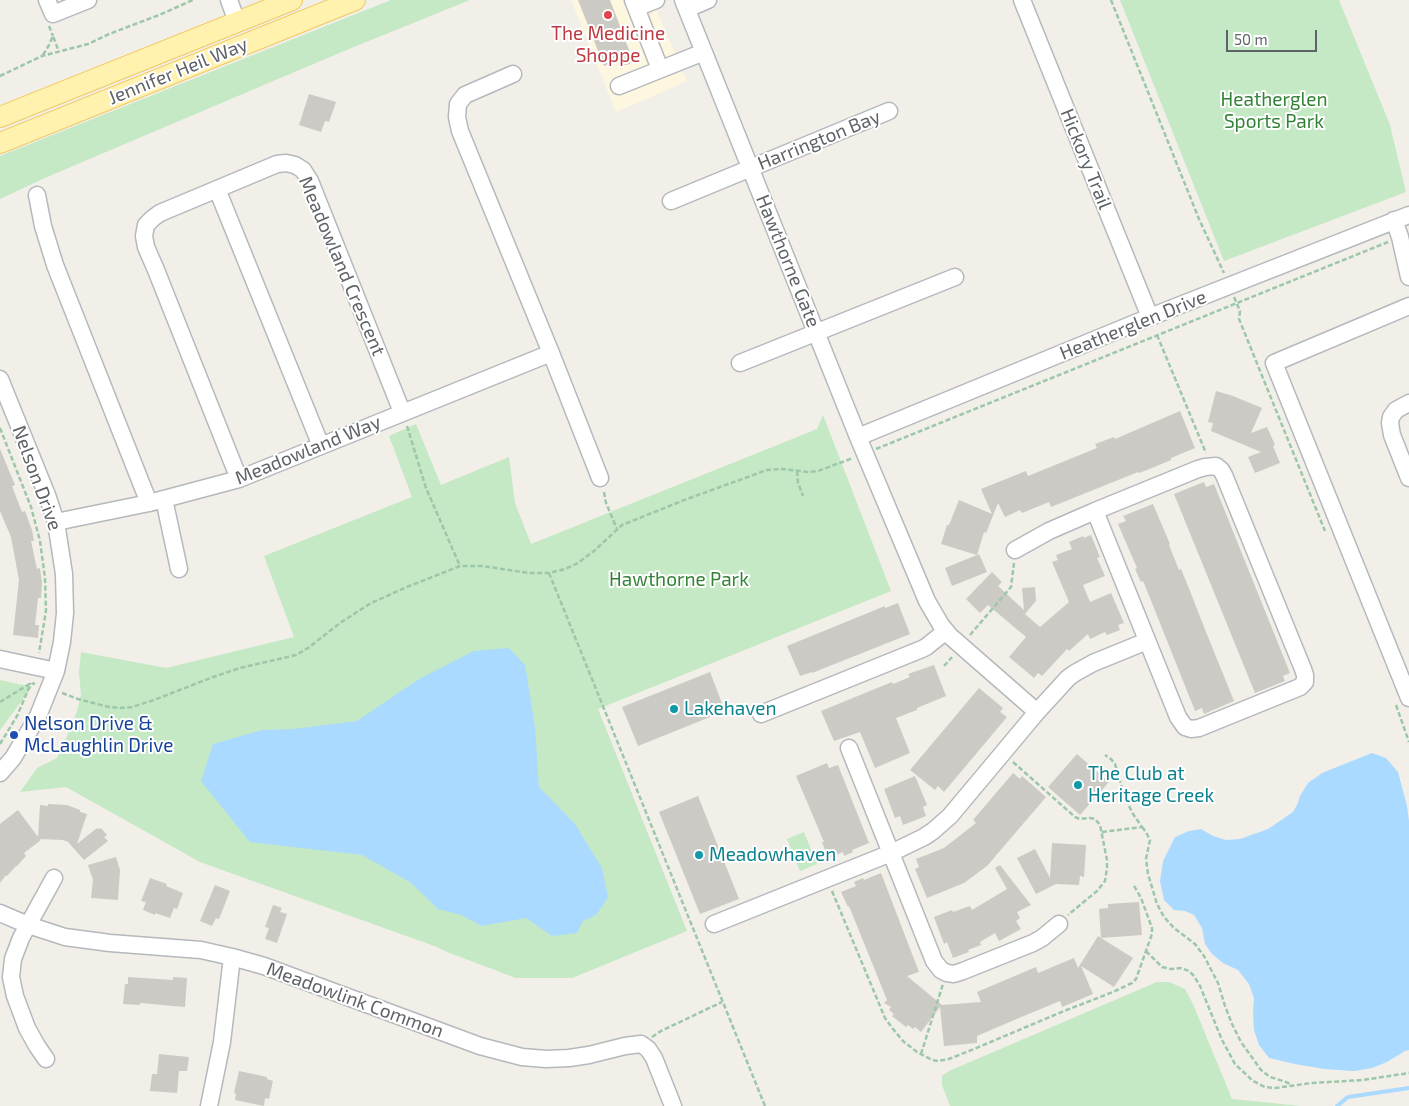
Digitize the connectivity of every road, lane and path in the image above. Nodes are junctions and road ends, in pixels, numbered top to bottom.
1 (47, 0) edge
2 (88, 0) edge
3 (193, 0) edge
4 (229, 0) edge
5 (292, 0) edge
6 (355, 0) edge
7 (656, 0) edge
8 (708, 0) edge
9 (1022, 0) edge
10 (634, 4) edge
11 (685, 4) edge
12 (237, 22) junction
13 (59, 52) junction
14 (704, 52) junction
15 (42, 56) junction
16 (660, 69) junction
17 (513, 74) dead end
18 (0, 76) edge
19 (619, 86) dead end
20 (889, 111) dead end
21 (0, 116) edge
22 (0, 143) edge
23 (750, 168) junction
24 (217, 189) junction
25 (37, 195) dead end
26 (670, 201) dead end
27 (1402, 217) edge
28 (1400, 237) junction
29 (955, 277) dead end
30 (1409, 277) edge
31 (1409, 306) edge
32 (1150, 317) junction
33 (816, 332) junction
34 (1157, 335) junction
35 (551, 353) junction
36 (740, 363) dead end
37 (0, 379) edge
38 (1409, 403) edge
39 (402, 412) junction
40 (7, 415) edge
41 (0, 428) edge
42 (858, 437) junction
43 (321, 446) junction
44 (879, 448) dead end
45 (845, 462) dead end
46 (1212, 466) junction
47 (797, 471) junction
48 (600, 478) joint
49 (1409, 478) edge
50 (239, 479) junction
51 (803, 496) dead end
52 (156, 501) junction
53 (1095, 511) junction
54 (56, 522) junction
55 (617, 529) junction
56 (1015, 550) joint
57 (460, 566) junction
58 (179, 569) dead end
59 (549, 573) junction
60 (946, 631) junction
61 (1147, 641) junction
62 (961, 646) junction
63 (40, 653) dead end
64 (0, 659) edge
65 (944, 666) dead end
66 (56, 671) junction
67 (59, 692) dead end
68 (1409, 698) edge
69 (0, 702) edge
70 (1037, 712) junction
71 (761, 714) dead end
72 (0, 744) edge
73 (849, 748) dead end
74 (1002, 753) junction
75 (1105, 755) dead end
76 (0, 773) edge
77 (1142, 827) junction
78 (1102, 832) junction
79 (891, 853) junction
80 (54, 878) dead end
81 (827, 878) junction
82 (1133, 884) dead end
83 (0, 913) edge
84 (714, 924) dead end
85 (1059, 924) joint
86 (28, 925) junction
87 (1146, 951) junction
88 (232, 957) junction
89 (947, 973) junction
90 (722, 1002) junction
91 (642, 1044) junction
92 (921, 1054) junction
93 (46, 1059) dead end
94 (1409, 1073) edge
95 (1292, 1085) junction
96 (209, 1106) edge
97 (673, 1106) edge
98 (765, 1106) edge

1 - 2 street
3 - 13 path
4 - 12 street
5 - 12 main road, Jennifer Heil Way
6 - 22 main road, Jennifer Heil Way
7 - 10 street
8 - 11 street
9 - 32 street, Hickory Trail
10 - 16 street
11 - 14 street, Hawthorne Gate
12 - 21 main road, Jennifer Heil Way
13 - 15 path
13 - 15 path
14 - 16 street
14 - 23 street, Hawthorne Gate
15 - 18 path
16 - 19 street
17 - 35 street
20 - 23 street, Harrington Bay
23 - 26 street, Harrington Bay
23 - 33 street, Hawthorne Gate
24 - 39 street, Meadowland Crescent
24 - 43 street
24 - 50 street, Meadowland Crescent
25 - 52 street
27 - 28 street
27 - 32 street, Heatherglen Drive
28 - 30 street
28 - 34 path
29 - 33 street
31 - 68 street
32 - 42 street, Heatherglen Drive
33 - 36 street
33 - 42 street, Hawthorne Gate
34 - 44 path
34 - 46 path
35 - 39 street, Meadowland Way
35 - 48 street
37 - 40 street, Nelson Drive
38 - 49 street
39 - 43 street, Meadowland Way
39 - 57 path
40 - 54 street, Nelson Drive
41 - 63 path
42 - 60 street, Hawthorne Gate
43 - 50 street, Meadowland Way
45 - 47 path
46 - 53 street
46 - 61 street
47 - 51 path
47 - 55 path
48 - 55 path
50 - 52 street, Meadowland Way
52 - 54 street, Meadowland Way
52 - 58 street
53 - 56 street
53 - 61 street
54 - 66 street, Nelson Drive
55 - 59 path
56 - 62 path
57 - 59 path
57 - 67 path
59 - 90 path
60 - 62 street, Hawthorne Gate
60 - 71 street
61 - 70 street
62 - 65 path
62 - 70 street, Hawthorne Gate
64 - 66 street
66 - 76 street, Nelson Drive
69 - 72 path
70 - 74 street
73 - 79 street
74 - 78 path
74 - 79 street
75 - 77 path
77 - 78 path
77 - 95 path
78 - 85 path
79 - 81 street
79 - 89 street
80 - 86 street
81 - 84 street
81 - 92 path
82 - 87 path
83 - 86 street, Meadowlink Common
85 - 89 street
86 - 88 street, Meadowlink Common
86 - 93 street
87 - 92 path
87 - 95 path
88 - 91 street, Meadowlink Common
88 - 96 street
89 - 92 path
90 - 91 path
90 - 98 path
91 - 97 street
94 - 95 path

